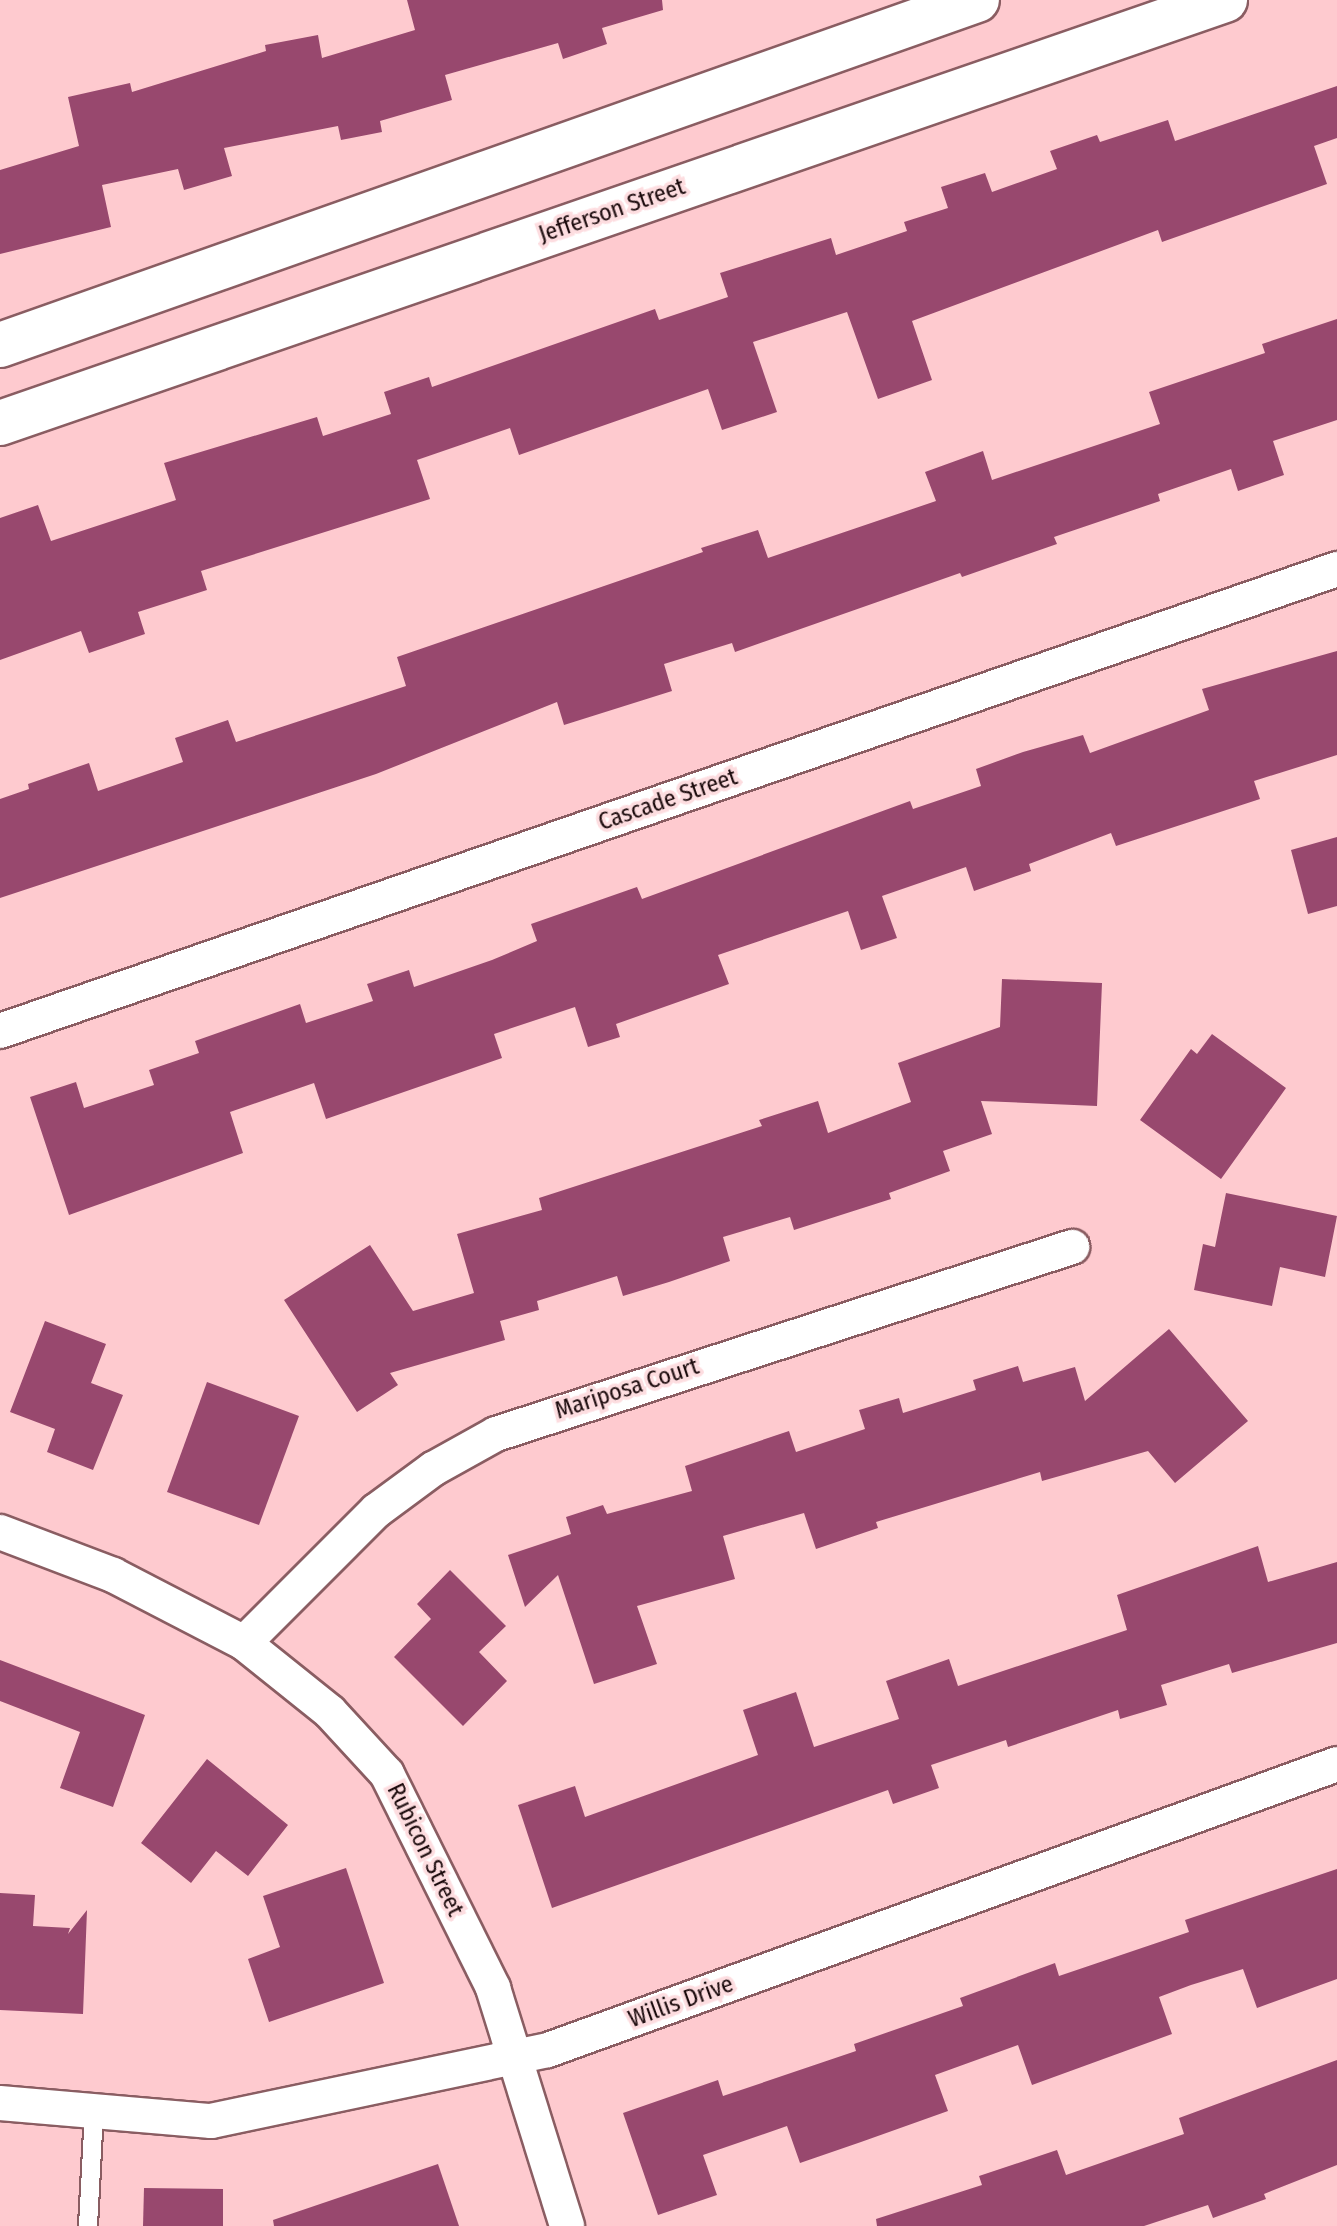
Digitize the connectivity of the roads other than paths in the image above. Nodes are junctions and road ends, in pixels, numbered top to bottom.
1 (977, 0) edge
2 (1225, 0) edge
3 (0, 345) edge
4 (0, 423) edge
5 (1337, 569) edge
6 (0, 1031) edge
7 (1072, 1247) dead end
8 (0, 1532) edge
9 (244, 1643) junction
10 (1337, 1764) edge
11 (514, 2057) junction
12 (0, 2103) edge
13 (94, 2111) junction
14 (88, 2226) edge
15 (567, 2226) edge

1 - 3 main road
2 - 4 main road, Jefferson Street
5 - 6 street, Cascade Street
7 - 9 street, Mariposa Court
8 - 9 street, Rubicon Street
9 - 11 street, Rubicon Street
10 - 11 street, Willis Drive
11 - 13 street, Willis Drive
11 - 15 street, Rubicon Street
12 - 13 street, Willis Drive
13 - 14 lane

